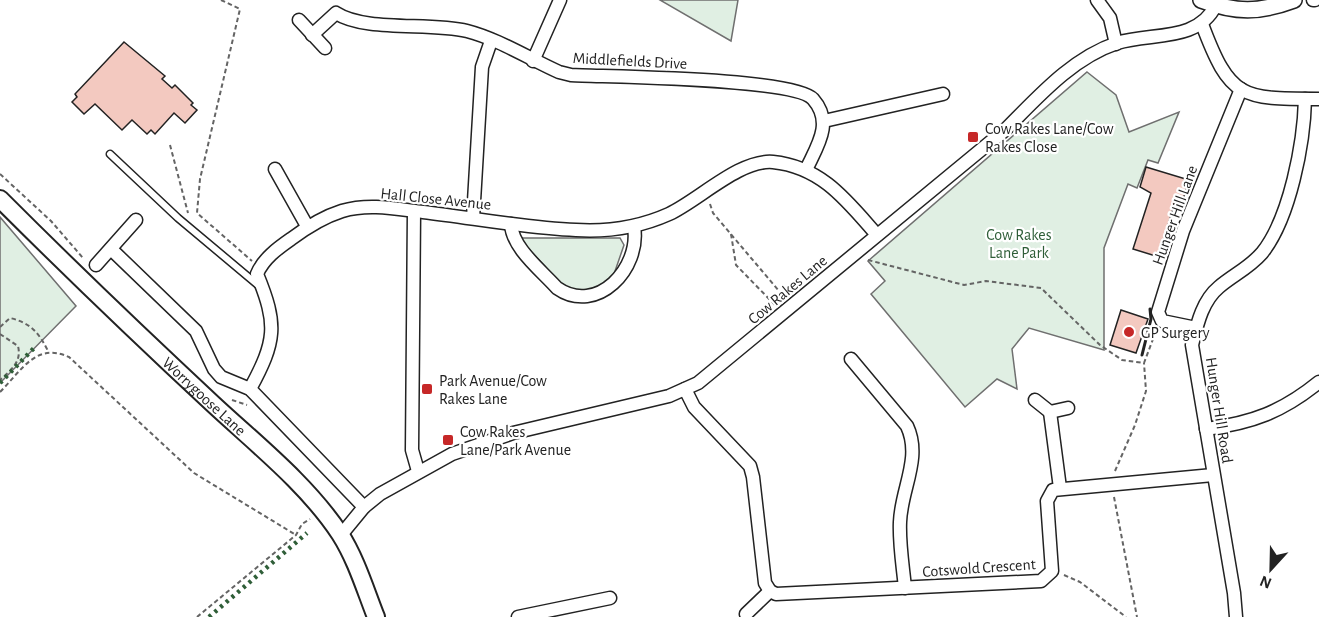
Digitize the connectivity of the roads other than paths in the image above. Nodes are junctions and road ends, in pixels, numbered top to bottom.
1 (331, 0) edge
2 (560, 0) edge
3 (1097, 0) edge
4 (1294, 0) edge
5 (1209, 3) edge
6 (336, 13) junction
7 (299, 20) dead end
8 (1202, 24) junction
9 (312, 34) junction
10 (491, 41) junction
11 (1116, 44) junction
12 (325, 48) dead end
13 (533, 61) junction
14 (1241, 89) junction
15 (943, 94) dead end
16 (1305, 99) junction
17 (1319, 99) edge
18 (824, 121) junction
19 (110, 154) dead end
20 (275, 169) dead end
21 (806, 170) junction
22 (0, 199) edge
23 (414, 211) junction
24 (473, 218) junction
25 (136, 220) dead end
26 (511, 224) junction
27 (308, 226) junction
28 (634, 227) junction
29 (877, 235) junction
30 (111, 249) junction
31 (90, 263) road end
32 (263, 289) junction
33 (1196, 328) junction
34 (851, 359) dead end
35 (1319, 382) edge
36 (250, 389) junction
37 (685, 389) junction
38 (1035, 400) dead end
39 (1068, 408) dead end
40 (1050, 412) junction
41 (1206, 429) junction
42 (418, 471) junction
43 (1213, 475) junction
44 (1060, 488) junction
45 (364, 507) junction
46 (341, 535) junction
47 (905, 588) junction
48 (770, 591) junction
49 (610, 598) dead end
50 (746, 614) dead end
51 (376, 617) edge
52 (518, 617) edge
53 (1236, 617) edge

1 - 6 street
2 - 13 street
3 - 11 street
4 - 5 street
5 - 8 street
6 - 9 street
6 - 10 street, Middlefields Drive
7 - 9 street
8 - 11 street, Cow Rakes Lane
8 - 14 street
9 - 12 street
10 - 13 street, Middlefields Drive
10 - 24 street
11 - 29 street, Cow Rakes Lane
13 - 18 street, Middlefields Drive
14 - 16 street
14 - 33 street, Hunger Hill Lane
15 - 18 street
16 - 17 street
16 - 33 street, Hunger Hill Road
18 - 21 street
19 - 32 lane
20 - 27 street
21 - 28 street, Hall Close Avenue
21 - 29 street, Hall Close Avenue
22 - 46 main road, Worrygoose Lane
23 - 24 street, Hall Close Avenue
23 - 27 street, Hall Close Avenue
23 - 42 street
24 - 26 street, Hall Close Avenue
25 - 30 street
26 - 28 street, Hall Close Avenue
26 - 28 street
27 - 32 street, Hall Close Avenue
29 - 37 street, Cow Rakes Lane
30 - 31 street
30 - 36 street
32 - 36 street
33 - 41 street, Hunger Hill Road
34 - 47 street
35 - 41 street
36 - 45 street
37 - 42 street, Cow Rakes Lane
37 - 48 street
38 - 40 street
39 - 40 street
40 - 44 street
41 - 43 street, Hunger Hill Road
42 - 45 street, Cow Rakes Lane
43 - 44 street
43 - 53 street, Hunger Hill Road
44 - 47 street, Cotswold Crescent
45 - 46 street, Cow Rakes Lane
46 - 51 main road, Worrygoose Lane
47 - 48 street, Cotswold Crescent
48 - 50 street
49 - 52 street

